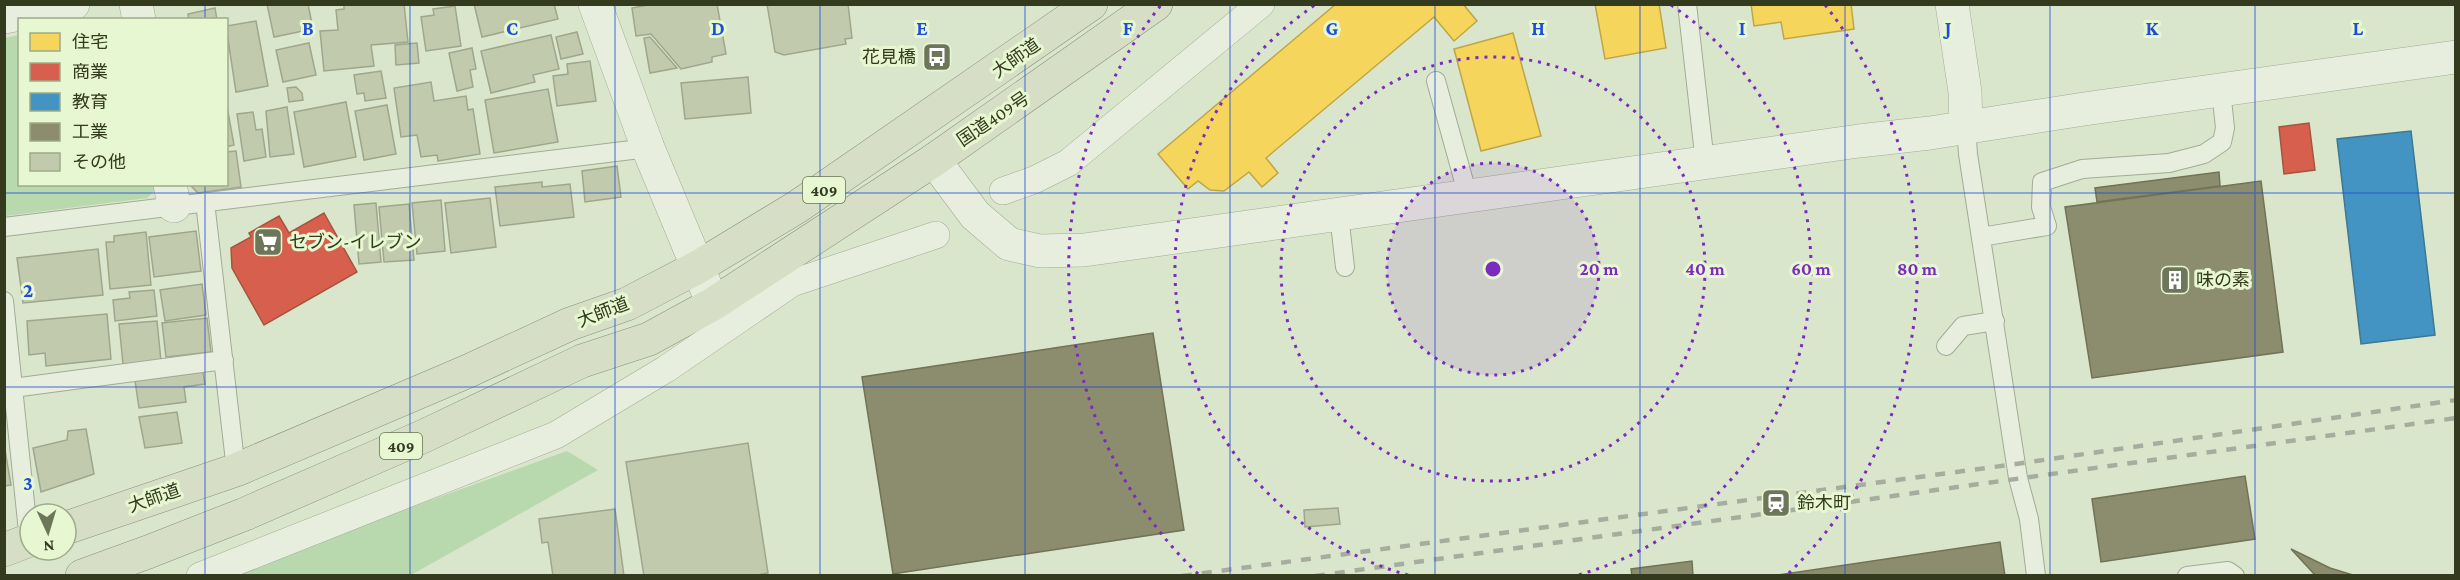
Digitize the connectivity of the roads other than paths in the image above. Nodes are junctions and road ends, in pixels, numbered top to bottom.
1 (73, 4) edge
2 (595, 4) edge
3 (1091, 4) edge
4 (1156, 4) edge
5 (1260, 4) edge
6 (1687, 4) edge
7 (1952, 4) edge
8 (4, 17) edge
9 (2456, 57) edge
10 (1052, 79) joint
11 (1436, 81) dead end
12 (2221, 90) junction
13 (1966, 126) junction
14 (648, 148) junction
15 (934, 159) junction
16 (1705, 163) junction
17 (1003, 191) dead end
18 (1468, 196) junction
19 (183, 198) edge
20 (1339, 215) junction
21 (4, 227) edge
22 (936, 235) dead end
23 (1981, 237) junction
24 (698, 267) junction
25 (1345, 267) dead end
26 (4, 301) edge
27 (714, 303) junction
28 (1995, 321) junction
29 (1946, 346) dead end
30 (224, 360) junction
31 (14, 388) junction
32 (236, 470) junction
33 (19, 502) edge
34 (78, 524) edge
35 (82, 576) edge
36 (200, 576) edge
37 (2036, 576) edge
38 (2187, 576) edge
39 (2235, 576) edge

1 - 8 street
2 - 14 street
3 - 24 highway, 大師道 / 409
4 - 10 highway, 大師道 / 409
5 - 17 street
6 - 16 lane
7 - 13 street
9 - 12 street
10 - 15 highway, 国道409号 / 409
11 - 18 lane
12 - 13 street
12 - 23 lane
13 - 16 street
13 - 23 lane
14 - 19 lane
14 - 24 street
15 - 20 street
15 - 27 highway, 409
16 - 18 street
18 - 20 street
19 - 21 lane
19 - 30 lane
20 - 25 lane
22 - 36 street
23 - 28 lane
24 - 27 street
24 - 32 highway, 大師道 / 409
26 - 31 lane
27 - 35 highway, 409
28 - 29 lane
28 - 37 lane
30 - 31 lane
30 - 32 lane
31 - 33 lane
32 - 34 highway, 大師道 / 409
38 - 39 lane

